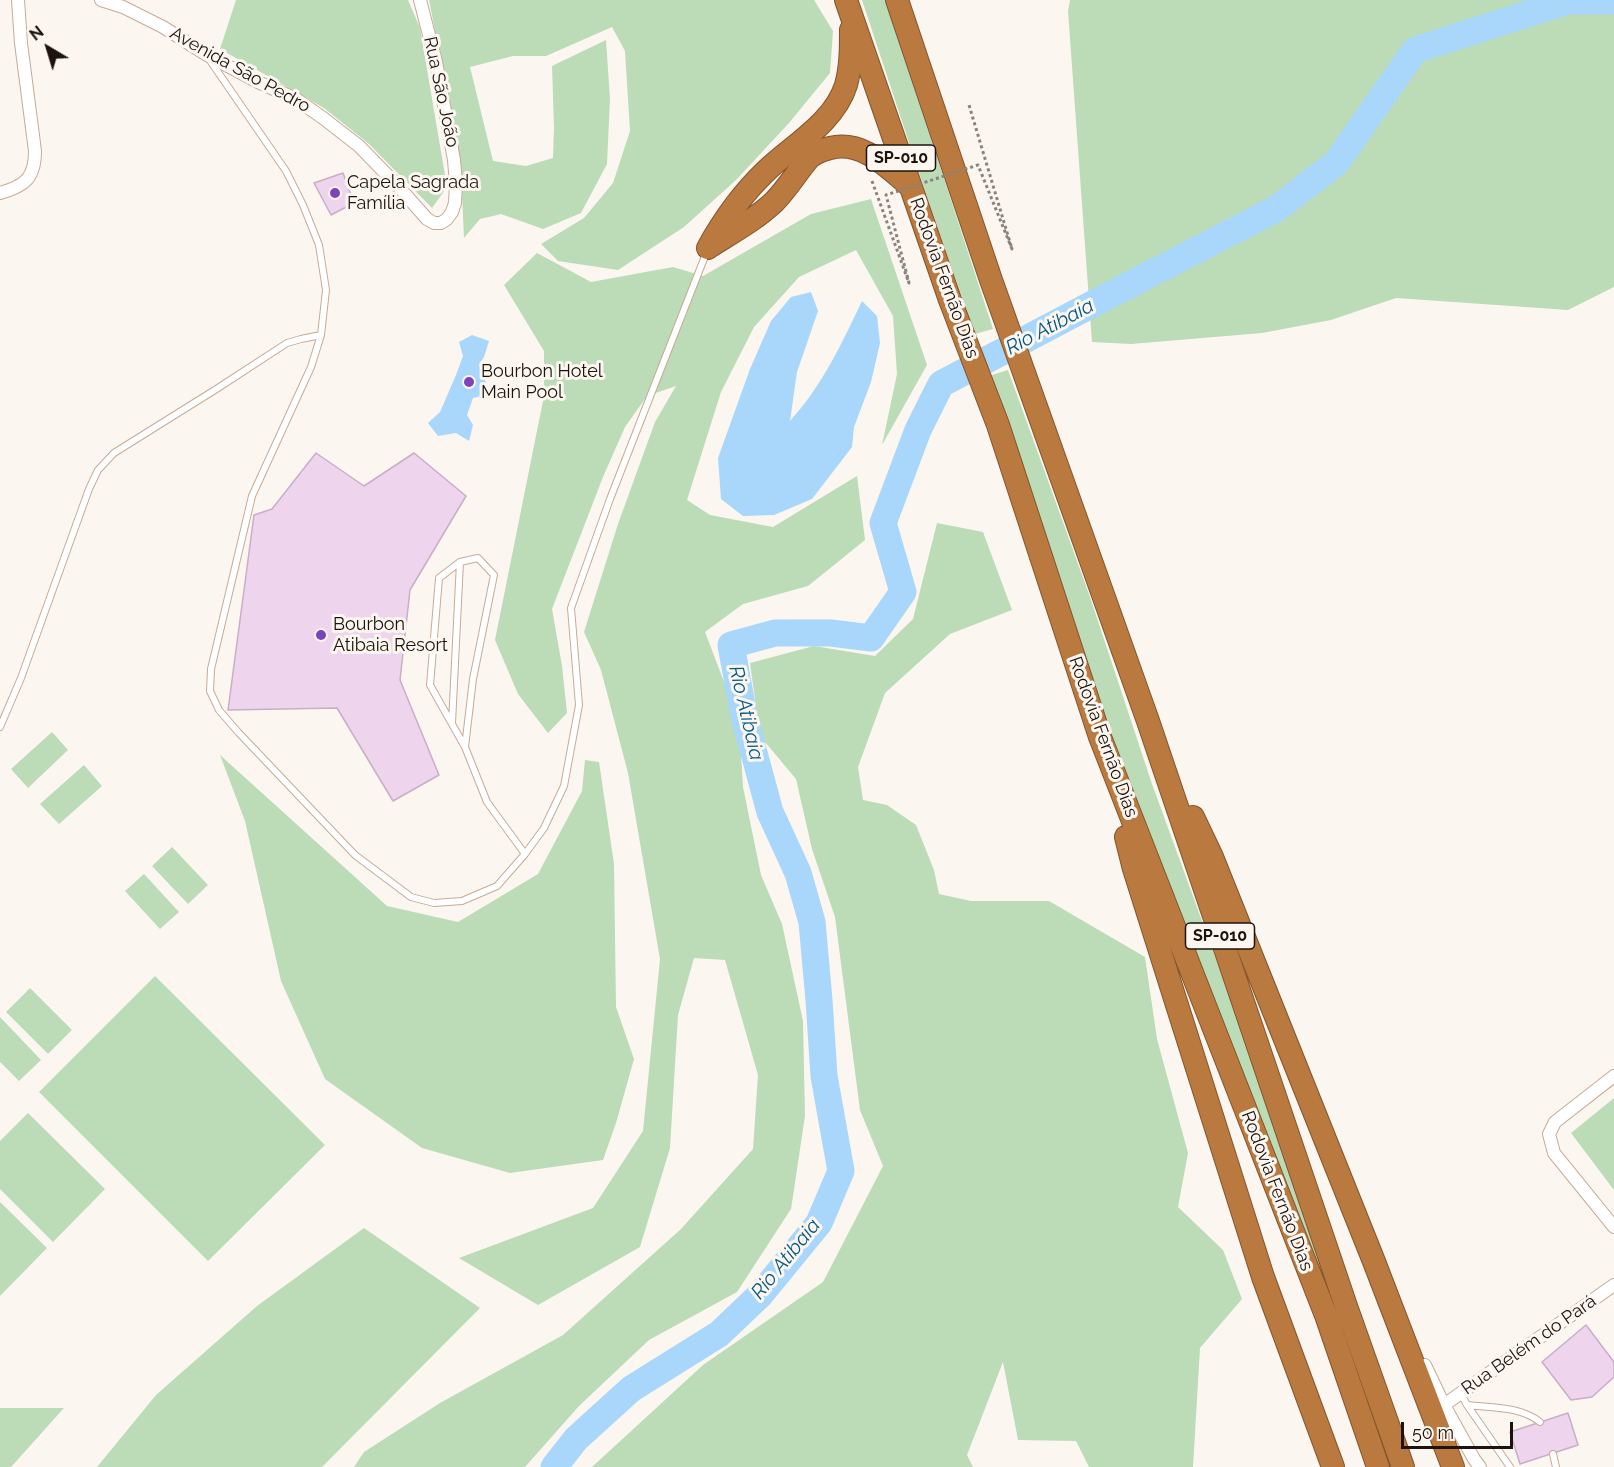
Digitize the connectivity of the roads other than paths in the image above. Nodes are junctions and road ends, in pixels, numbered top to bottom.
1 (18, 0) edge
2 (101, 0) edge
3 (420, 0) edge
4 (897, 0) edge
5 (849, 8) edge
6 (207, 56) junction
7 (911, 187) junction
8 (0, 193) edge
9 (447, 219) joint
10 (708, 248) junction
11 (321, 335) junction
12 (460, 562) junction
13 (1148, 721) junction
14 (452, 723) junction
15 (0, 727) edge
16 (1100, 737) junction
17 (465, 747) junction
18 (525, 854) junction
19 (1614, 1076) edge
20 (1614, 1227) edge
21 (1373, 1259) junction
22 (1614, 1285) edge
23 (1464, 1400) junction
24 (1444, 1405) junction
25 (1540, 1422) dead end
26 (1553, 1454) dead end
27 (1333, 1467) edge
28 (1378, 1467) edge
29 (1403, 1467) edge
30 (1452, 1467) edge
31 (1480, 1467) edge
32 (1510, 1467) edge
33 (1556, 1467) edge

1 - 8 street
2 - 6 street, Avenida São Pedro
3 - 9 street, Rua São João
4 - 13 highway, Rodovia Fernão Dias / SP-010
5 - 7 highway, Rodovia Fernão Dias / SP-010
5 - 10 highway
6 - 9 street, Avenida São Pedro
6 - 11 lane
7 - 10 highway
7 - 16 highway, Rodovia Fernão Dias / SP-010
10 - 18 lane
11 - 15 lane
11 - 18 lane
12 - 14 lane
12 - 14 lane
12 - 17 lane
13 - 21 highway
13 - 29 highway, Rodovia Fernão Dias / SP-010
14 - 17 lane
16 - 27 highway
16 - 28 highway, Rodovia Fernão Dias / SP-010
17 - 18 lane
19 - 20 street
21 - 24 street
21 - 30 highway
22 - 23 street, Rua Belém do Pará
23 - 24 street, Rua Belém do Pará
23 - 25 lane
23 - 32 lane
24 - 31 street
26 - 33 lane

